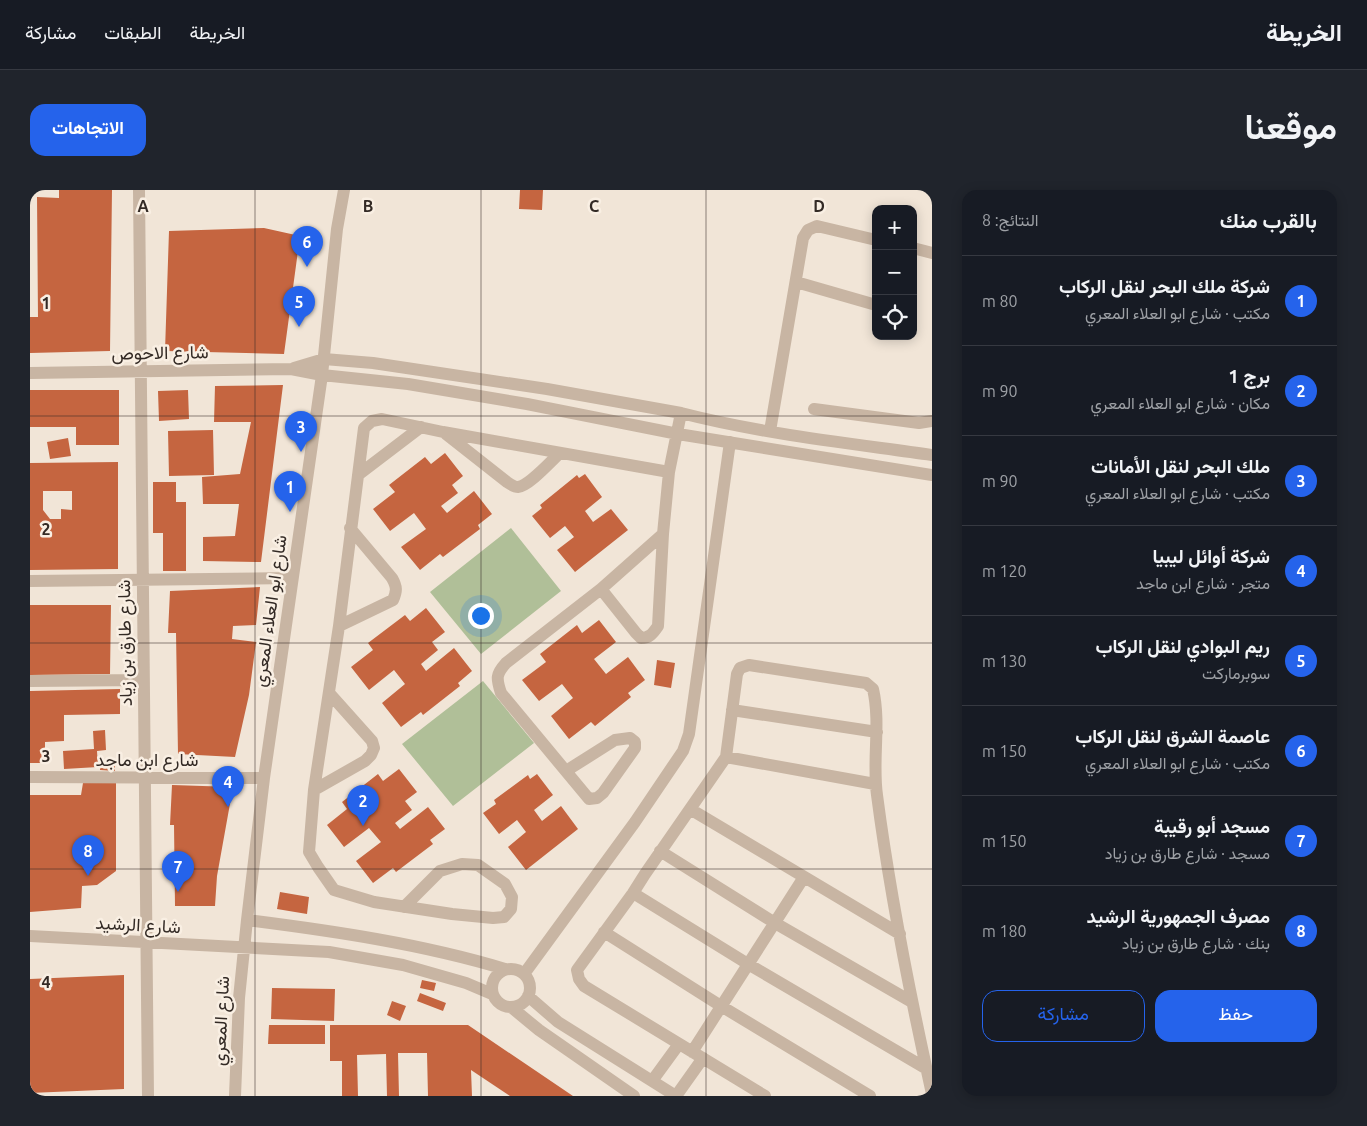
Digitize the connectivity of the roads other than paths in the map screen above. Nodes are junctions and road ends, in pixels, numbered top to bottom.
1 (139, 190) edge
2 (344, 190) edge
3 (872, 239) edge
4 (917, 249) edge
5 (932, 253) edge
6 (796, 282) junction
7 (872, 304) edge
8 (324, 359) junction
9 (291, 369) junction
10 (140, 371) junction
11 (30, 373) edge
12 (322, 375) junction
13 (814, 409) dead end
14 (681, 413) junction
15 (932, 421) edge
16 (421, 427) junction
17 (770, 431) junction
18 (443, 432) junction
19 (678, 434) junction
20 (730, 442) junction
21 (560, 452) junction
22 (932, 455) edge
23 (669, 472) junction
24 (932, 475) edge
25 (358, 476) junction
26 (350, 528) junction
27 (663, 534) junction
28 (292, 578) junction
29 (142, 580) junction
30 (30, 581) edge
31 (601, 589) junction
32 (339, 626) junction
33 (143, 680) junction
34 (30, 681) edge
35 (330, 694) junction
36 (732, 710) junction
37 (877, 732) junction
38 (726, 757) junction
39 (566, 771) junction
40 (30, 777) edge
41 (144, 778) junction
42 (264, 778) junction
43 (875, 784) junction
44 (314, 790) junction
45 (690, 809) junction
46 (660, 851) junction
47 (804, 877) junction
48 (633, 893) junction
49 (404, 906) junction
50 (247, 920) junction
51 (775, 923) junction
52 (604, 932) junction
53 (900, 934) junction
54 (30, 936) edge
55 (147, 943) junction
56 (244, 949) junction
57 (748, 964) junction
58 (505, 969) junction
59 (524, 974) junction
60 (492, 994) junction
61 (528, 996) junction
62 (912, 1002) junction
63 (721, 1006) junction
64 (511, 1007) junction
65 (679, 1044) junction
66 (697, 1055) junction
67 (927, 1069) junction
68 (652, 1081) junction
69 (932, 1094) edge
70 (148, 1096) edge
71 (235, 1096) edge
72 (634, 1096) edge
73 (676, 1096) edge
74 (765, 1096) edge
75 (870, 1096) edge

1 - 10 street, شارع طارق بن زياد
2 - 8 street, شارع ابو العلاء المعري
3 - 6 street
4 - 5 street
6 - 7 street
6 - 17 street
8 - 9 street
8 - 12 street, شارع ابو العلاء المعري
8 - 14 street
9 - 10 street, شارع الاحوص
9 - 12 street
10 - 11 street, شارع الاحوص
10 - 29 street, شارع طارق بن زياد
12 - 19 street
12 - 28 street, شارع ابو العلاء المعري
13 - 15 street
14 - 17 street
14 - 19 street
16 - 18 street
16 - 25 street
16 - 25 street
17 - 22 street
18 - 21 street
18 - 21 street
19 - 20 street
19 - 23 street
20 - 24 street
20 - 59 street
21 - 23 street
23 - 27 street
25 - 26 street
26 - 32 street
26 - 32 street
27 - 31 street
27 - 31 street
28 - 29 street
28 - 42 street, شارع ابو العلاء المعري
29 - 30 street
29 - 33 street, شارع طارق بن زياد
31 - 39 street
32 - 35 street
33 - 34 street
33 - 41 street, شارع طارق بن زياد
35 - 44 street
35 - 44 street
36 - 37 street
36 - 37 street
36 - 38 street
37 - 43 street
38 - 43 street
38 - 45 street
39 - 39 street
40 - 41 street, شارع ابن ماجد
41 - 42 street, شارع ابن ماجد
41 - 55 street, شارع طارق بن زياد
42 - 50 street, شارع ابو العلاء المعري
43 - 53 street
44 - 49 street
45 - 46 street
45 - 47 street
46 - 48 street
46 - 51 street
47 - 51 street
47 - 53 street
48 - 52 street
48 - 57 street
49 - 49 street
50 - 56 street, شارع ابو العلاء المعري
50 - 58 street
51 - 57 street
51 - 62 street
52 - 63 street
52 - 65 street
53 - 62 street
54 - 55 street, شارع الرشيد
55 - 56 street, شارع الرشيد
55 - 70 street, شارع طارق بن زياد
56 - 60 street, شارع الرشيد
56 - 71 street, شارع المعري
57 - 63 street
57 - 67 street
58 - 59 street
58 - 60 street
59 - 61 street
60 - 64 street
61 - 64 street
61 - 68 street
62 - 67 street
63 - 66 street
63 - 75 street
64 - 72 street
65 - 66 street
65 - 68 street
66 - 73 street
66 - 74 street
67 - 69 street
68 - 73 street

